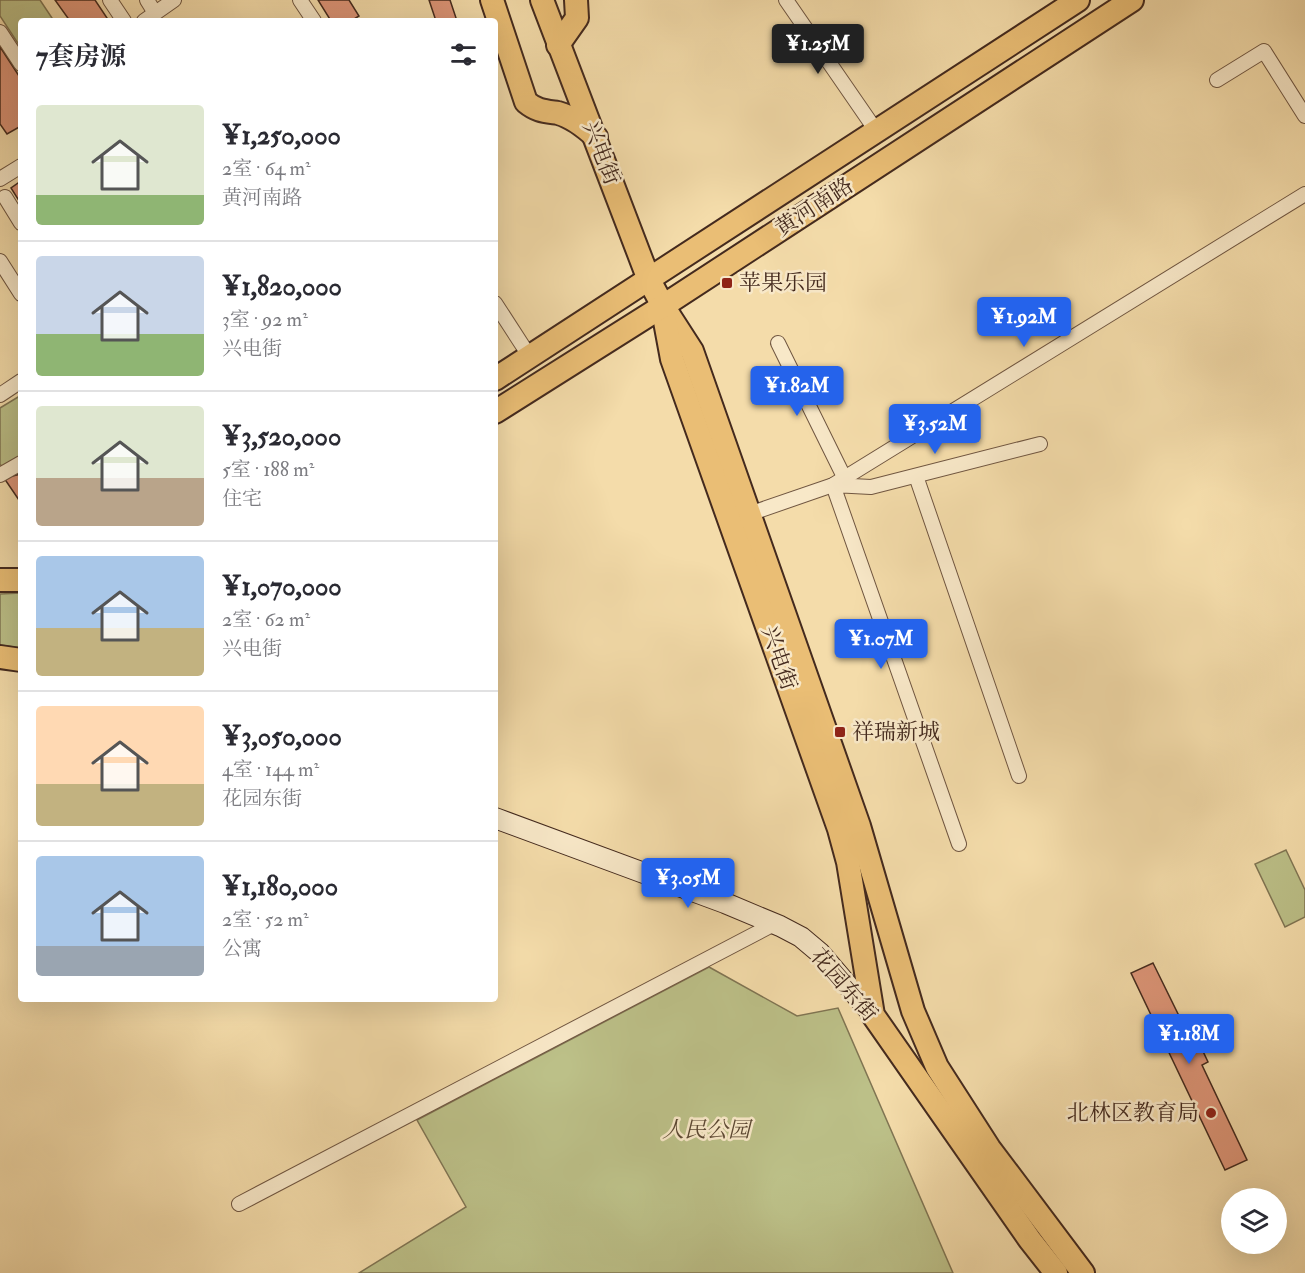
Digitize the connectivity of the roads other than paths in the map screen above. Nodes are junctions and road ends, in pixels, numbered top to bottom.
1 (110, 0) edge
2 (147, 0) edge
3 (174, 0) edge
4 (300, 0) edge
5 (492, 0) edge
6 (542, 0) edge
7 (576, 0) edge
8 (786, 0) edge
9 (1078, 0) edge
10 (1132, 0) edge
11 (149, 17) edge
12 (122, 18) edge
13 (312, 18) edge
14 (0, 32) edge
15 (558, 45) junction
16 (18, 59) edge
17 (1217, 80) dead end
18 (1305, 116) edge
19 (876, 132) junction
20 (596, 137) junction
21 (18, 168) edge
22 (0, 179) edge
23 (1305, 194) edge
24 (5, 197) dead end
25 (18, 218) edge
26 (0, 261) edge
27 (649, 280) junction
28 (18, 289) edge
29 (663, 306) junction
30 (498, 311) edge
31 (778, 343) dead end
32 (530, 357) junction
33 (498, 377) edge
34 (544, 380) junction
35 (18, 388) edge
36 (0, 395) edge
37 (498, 410) edge
38 (1040, 444) dead end
39 (18, 465) edge
40 (0, 475) edge
41 (916, 476) junction
42 (838, 481) junction
43 (740, 518) junction
44 (0, 579) edge
45 (18, 580) edge
46 (0, 657) edge
47 (18, 661) edge
48 (18, 662) edge
49 (0, 664) edge
50 (1019, 776) dead end
51 (498, 819) edge
52 (959, 844) dead end
53 (774, 924) junction
54 (892, 941) joint
55 (873, 1015) junction
56 (239, 1204) dead end
57 (1056, 1273) edge
58 (1083, 1273) edge

1 - 12 street
2 - 11 street
3 - 11 street
4 - 13 street
5 - 20 main road
6 - 15 main road, 兴电街
7 - 15 main road
8 - 19 street
9 - 19 main road, 黄河南路
10 - 29 main road, 黄河南路
14 - 16 street
15 - 20 main road, 兴电街
17 - 18 street
19 - 27 main road, 黄河南路
20 - 27 main road, 兴电街
21 - 22 street
23 - 42 street
24 - 25 street
26 - 28 street
27 - 29 main road, 兴电街
27 - 32 main road, 黄河南路
29 - 34 main road, 黄河南路
29 - 43 main road, 兴电街
30 - 32 street
31 - 42 street
32 - 33 main road, 黄河南路
32 - 34 main road
34 - 37 main road, 黄河南路
35 - 36 street
38 - 41 street
39 - 40 street
41 - 42 street
41 - 50 street
42 - 43 street
42 - 52 street
43 - 54 main road, 兴电街
43 - 55 main road, 兴电街
44 - 45 main road
46 - 47 main road
48 - 49 main road
51 - 53 main road, 花园东街
53 - 55 main road, 花园东街
53 - 56 street
54 - 58 main road, 花园东街
55 - 57 main road, 花园东街

